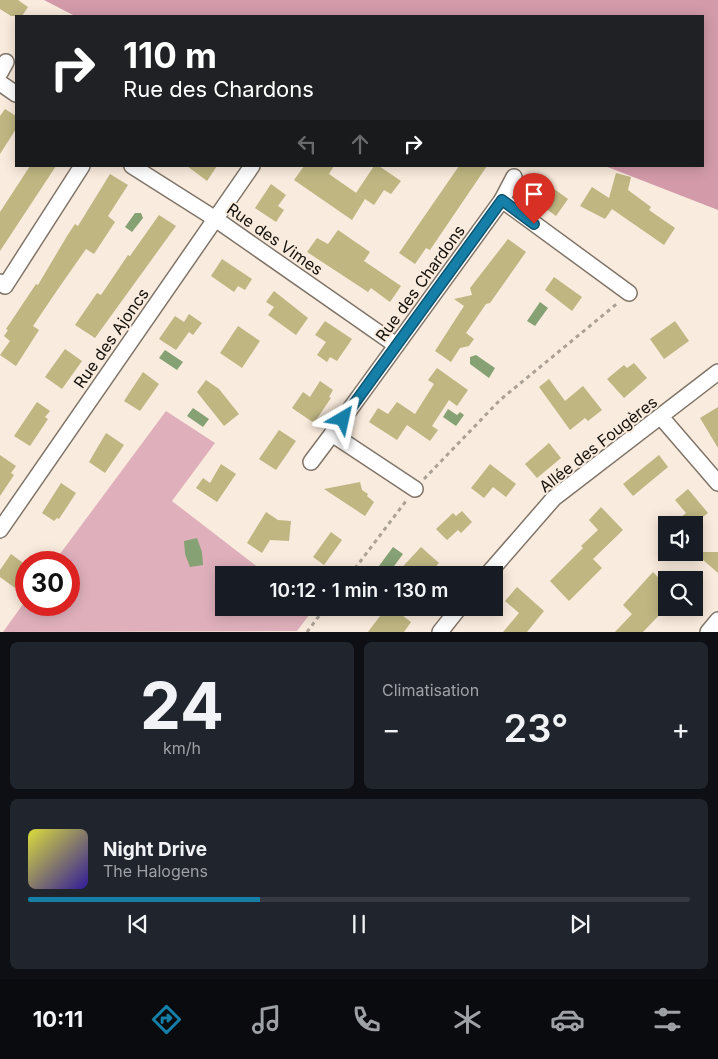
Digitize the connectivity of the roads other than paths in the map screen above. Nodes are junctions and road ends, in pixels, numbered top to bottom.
1 (0, 84) edge
2 (15, 93) edge
3 (81, 167) edge
4 (134, 167) edge
5 (251, 167) edge
6 (514, 177) dead end
7 (502, 200) junction
8 (214, 218) junction
9 (2, 287) edge
10 (629, 294) road end
11 (396, 345) junction
12 (718, 372) edge
13 (661, 417) junction
14 (332, 434) junction
15 (310, 462) dead end
16 (718, 483) edge
17 (415, 489) road end
18 (0, 530) edge
19 (496, 566) edge
20 (453, 616) edge
21 (718, 620) edge
22 (440, 632) edge
23 (708, 632) edge

1 - 2 street
3 - 9 street
4 - 8 street, Rue des Vimes
5 - 8 street, Rue des Ajoncs
6 - 7 street, Rue des Chardons
7 - 10 street
7 - 11 street, Rue des Chardons
8 - 11 street, Rue des Vimes
8 - 18 street, Rue des Ajoncs
11 - 14 street, Rue des Chardons
12 - 13 street, Allée des Fougères
13 - 16 street
13 - 19 street, Allée des Fougères
14 - 15 street, Rue des Chardons
14 - 17 street
20 - 22 street
21 - 23 street

